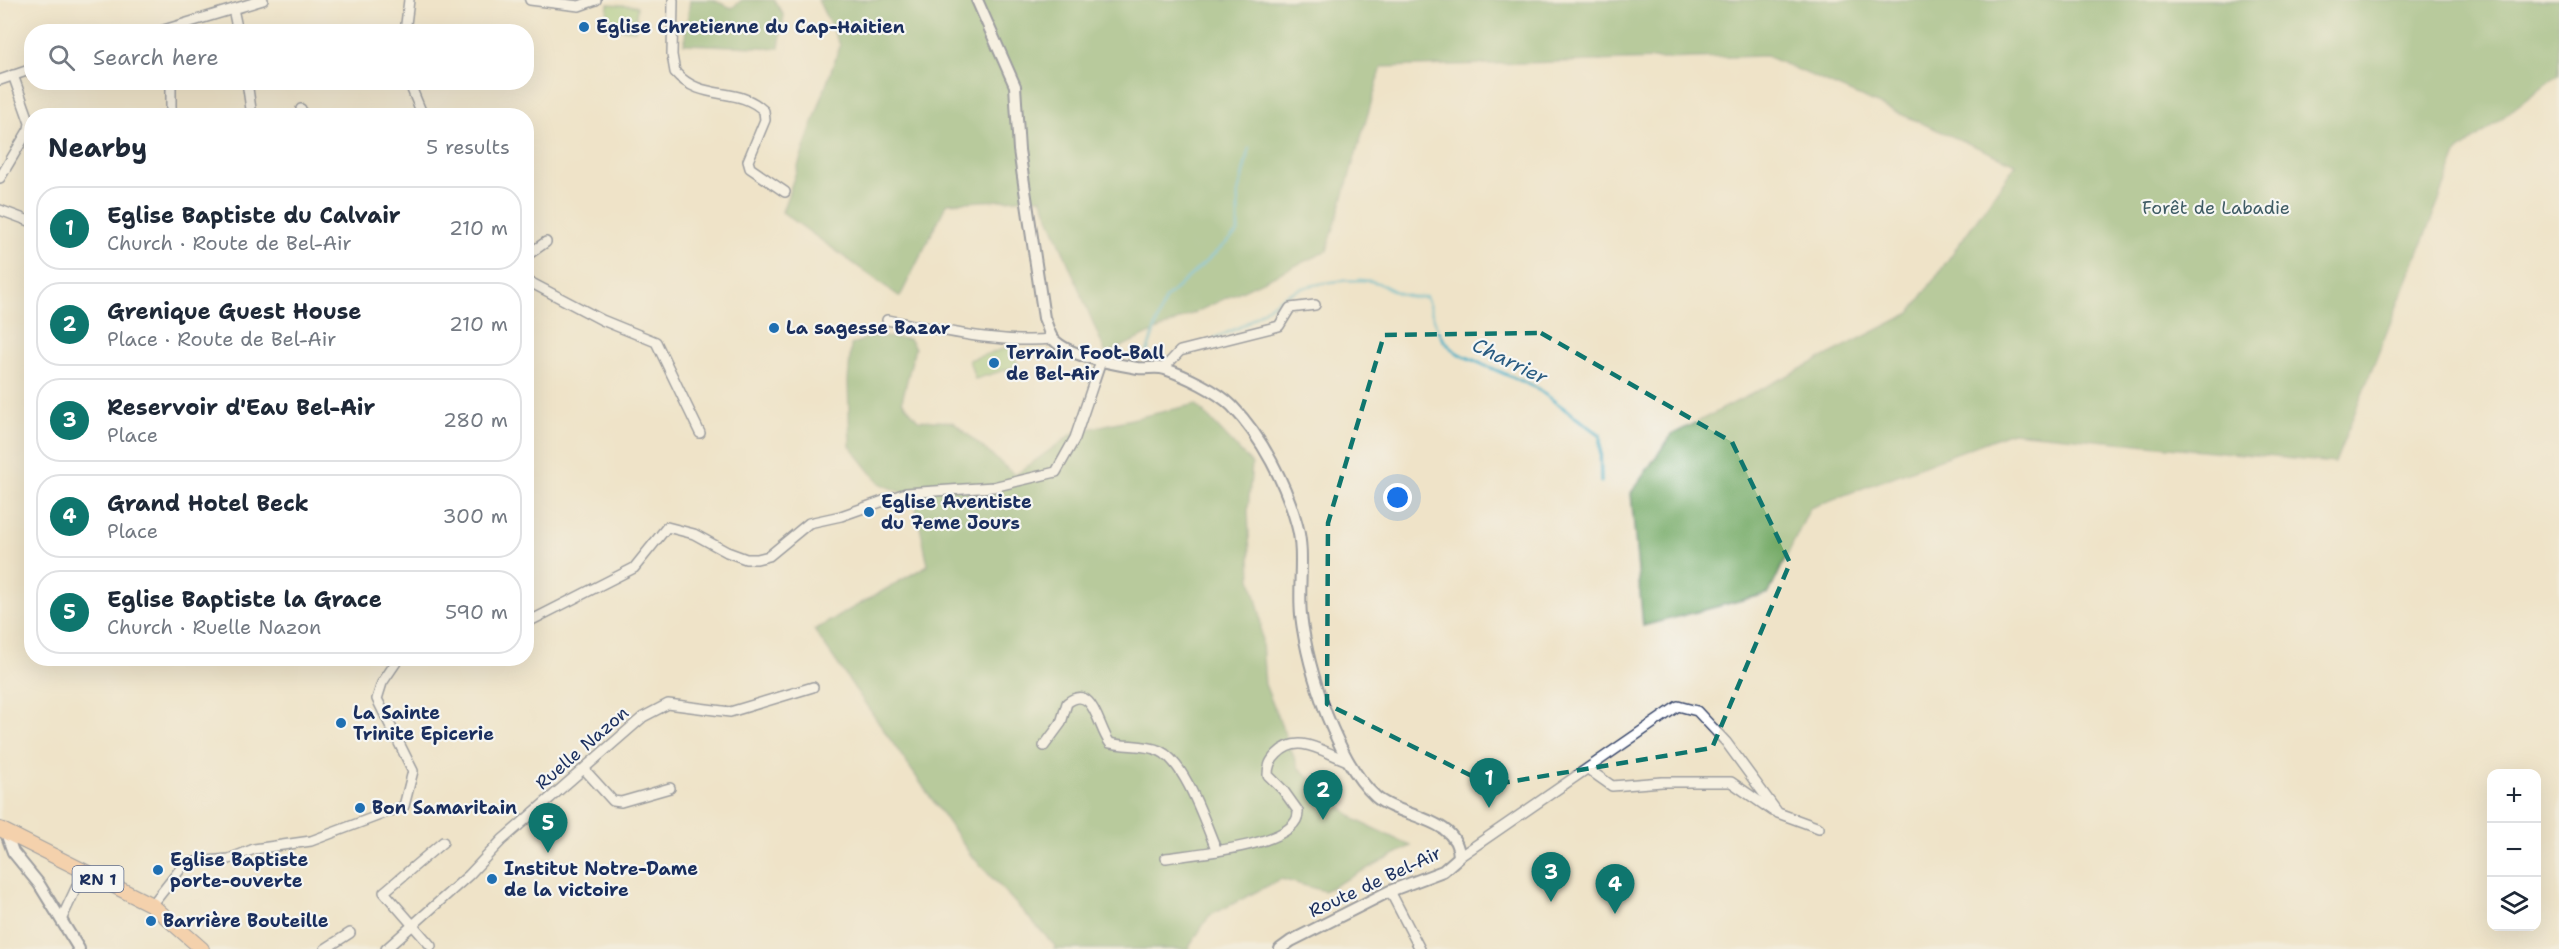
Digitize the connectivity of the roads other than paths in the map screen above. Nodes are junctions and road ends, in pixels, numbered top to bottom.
1 (263, 0) edge
2 (409, 0) edge
3 (530, 0) edge
4 (596, 0) edge
5 (673, 0) edge
6 (976, 0) edge
7 (233, 9) junction
8 (186, 24) edge
9 (236, 24) edge
10 (406, 24) edge
11 (24, 72) edge
12 (13, 75) junction
13 (0, 80) edge
14 (171, 90) edge
15 (248, 90) edge
16 (412, 90) edge
17 (25, 108) edge
18 (171, 108) edge
19 (251, 108) edge
20 (420, 108) edge
21 (24, 139) edge
22 (0, 178) edge
23 (785, 192) dead end
24 (0, 210) edge
25 (24, 219) edge
26 (546, 242) dead end
27 (534, 250) edge
28 (534, 284) edge
29 (1315, 305) dead end
30 (887, 320) dead end
31 (1053, 339) junction
32 (1101, 361) junction
33 (1164, 368) junction
34 (700, 433) dead end
35 (534, 619) edge
36 (393, 666) edge
37 (813, 687) dead end
38 (1044, 746) dead end
39 (1348, 760) junction
40 (584, 769) junction
41 (1588, 769) junction
42 (670, 788) dead end
43 (1778, 813) junction
44 (1819, 828) dead end
45 (2, 834) edge
46 (443, 842) dead end
47 (1216, 851) junction
48 (1459, 857) junction
49 (1167, 858) dead end
50 (84, 871) junction
51 (1390, 891) junction
52 (152, 905) junction
53 (61, 920) junction
54 (413, 927) junction
55 (350, 933) dead end
56 (431, 946) dead end
57 (79, 949) edge
58 (202, 949) edge
59 (325, 949) edge
60 (386, 949) edge
61 (1280, 949) edge
62 (1420, 949) edge

1 - 7 street
2 - 10 street
3 - 4 street
5 - 23 street
6 - 31 street
7 - 8 street
7 - 9 street
11 - 12 street
12 - 13 street
12 - 17 street
14 - 18 street
15 - 19 street
16 - 20 street
21 - 22 street
24 - 25 street
26 - 27 street
28 - 34 street
29 - 33 street
30 - 31 street
31 - 32 street, Route de Bel-Air
32 - 33 street, Route de Bel-Air
32 - 35 street
33 - 39 street, Route de Bel-Air
36 - 52 street
37 - 40 street, Ruelle Nazon
38 - 47 street
39 - 47 street
39 - 48 street, Route de Bel-Air
40 - 42 street
40 - 54 street, Ruelle Nazon
41 - 43 street
41 - 43 street
41 - 48 street
43 - 44 street
45 - 50 main road, RN 1
45 - 53 street
46 - 54 street
47 - 49 street
48 - 51 street, Route de Bel-Air
50 - 52 main road, RN 1
50 - 53 street
51 - 61 street, Route de Bel-Air
51 - 62 street
52 - 58 main road, RN 1
53 - 57 street
54 - 56 street
54 - 60 street, Ruelle Nazon
55 - 59 street

